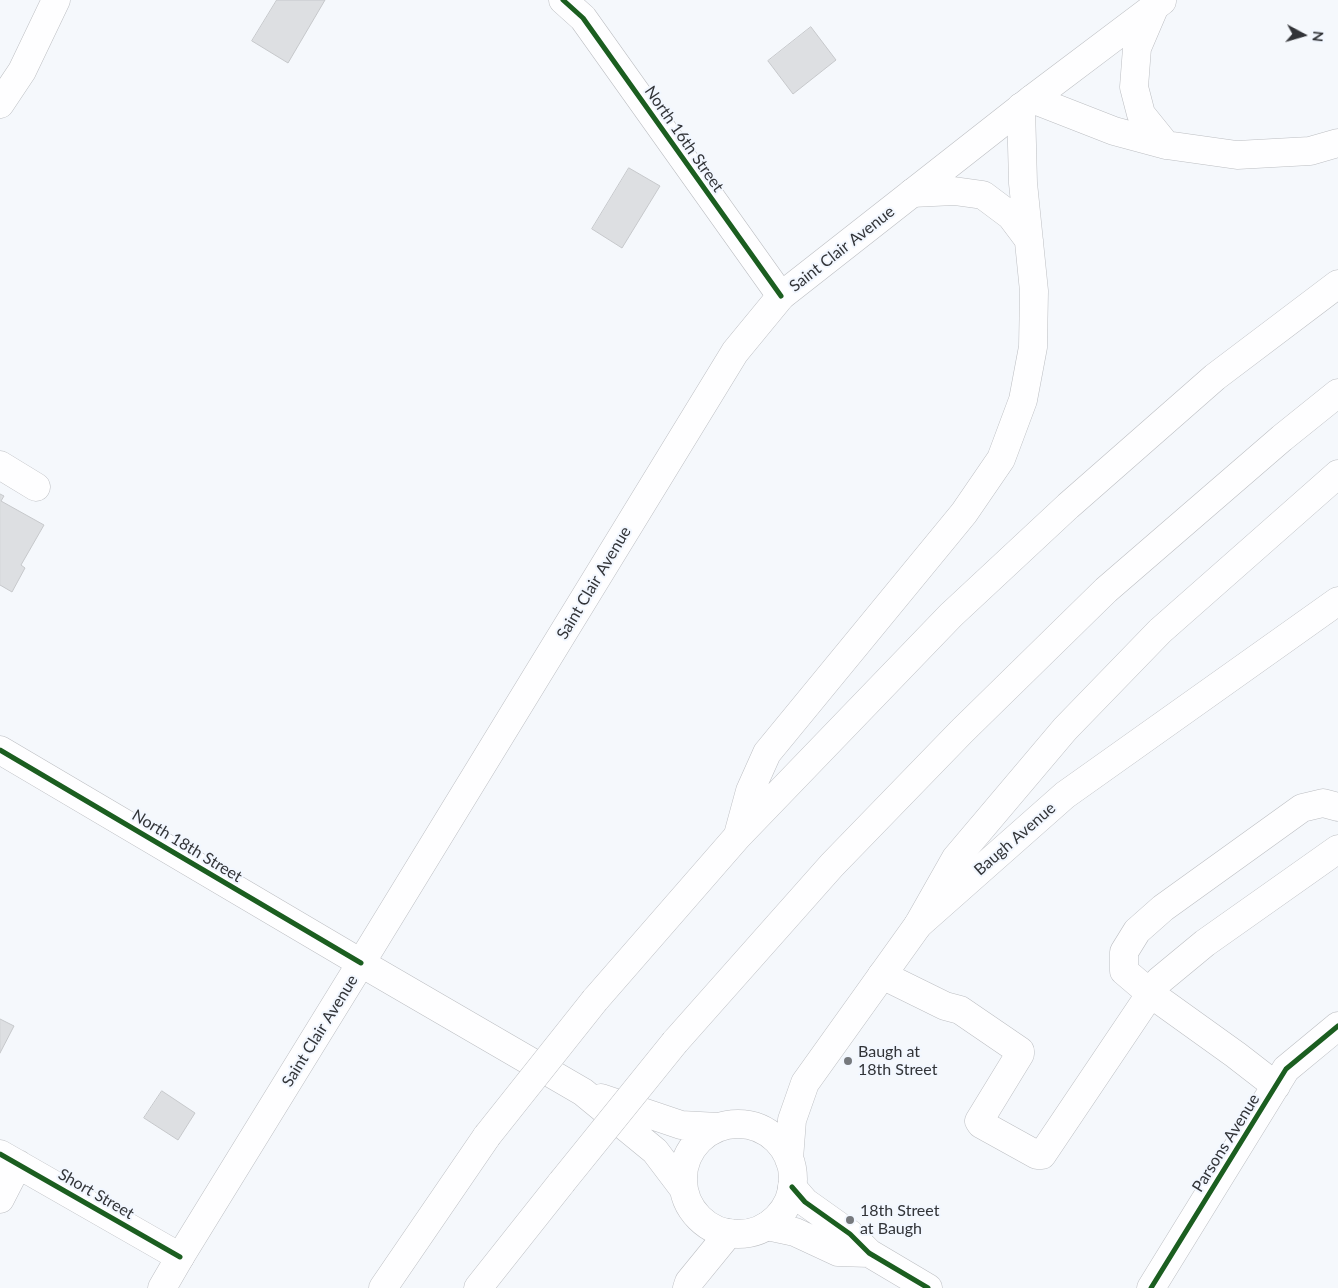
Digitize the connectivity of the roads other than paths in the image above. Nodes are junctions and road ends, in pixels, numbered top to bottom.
1 (56, 0) edge
2 (564, 0) edge
3 (1159, 3) edge
4 (1027, 103) junction
5 (0, 104) edge
6 (1338, 143) edge
7 (1166, 145) junction
8 (912, 193) junction
9 (1028, 240) junction
10 (1338, 284) edge
11 (781, 296) junction
12 (1338, 393) edge
13 (0, 465) edge
14 (1338, 474) edge
15 (36, 487) dead end
16 (1338, 601) edge
17 (0, 750) edge
18 (1338, 807) edge
19 (737, 837) junction
20 (1338, 849) edge
21 (918, 925) junction
22 (361, 963) junction
23 (882, 975) junction
24 (1150, 994) junction
25 (1338, 1026) edge
26 (1276, 1086) junction
27 (583, 1092) junction
28 (718, 1127) junction
29 (9, 1159) edge
30 (789, 1159) junction
31 (792, 1187) junction
32 (683, 1188) junction
33 (0, 1199) edge
34 (767, 1226) junction
35 (729, 1234) junction
36 (868, 1253) junction
37 (180, 1256) junction
38 (162, 1288) edge
39 (383, 1288) edge
40 (478, 1288) edge
41 (687, 1288) edge
42 (928, 1288) edge
43 (1151, 1288) edge

1 - 5 main road
2 - 11 main road, North 16th Street
3 - 4 main road, Saint Clair Avenue
3 - 7 main road
4 - 7 main road
4 - 8 main road, Saint Clair Avenue
4 - 9 main road
6 - 7 main road
8 - 9 main road
8 - 11 main road, Saint Clair Avenue
9 - 19 main road
10 - 19 main road
11 - 22 main road, Saint Clair Avenue
12 - 40 main road, bridge
13 - 15 main road
14 - 21 main road
16 - 21 main road, Baugh Avenue
17 - 22 main road, North 18th Street
18 - 24 main road
19 - 39 main road, bridge
20 - 24 main road
21 - 23 main road, Baugh Avenue
22 - 27 main road, North 18th Street
22 - 37 main road, Saint Clair Avenue
23 - 24 main road
23 - 30 main road, Baugh Avenue
24 - 26 main road
25 - 26 main road, Parsons Avenue
26 - 43 main road, Parsons Avenue
27 - 28 main road, North 18th Street
27 - 32 main road, North 18th Street
28 - 30 main road
28 - 32 main road
29 - 33 main road
29 - 37 main road, Short Street
30 - 31 main road
31 - 34 main road
31 - 36 main road
32 - 35 main road
34 - 35 main road
34 - 36 main road
35 - 41 main road
36 - 42 main road
37 - 38 main road, Saint Clair Avenue

